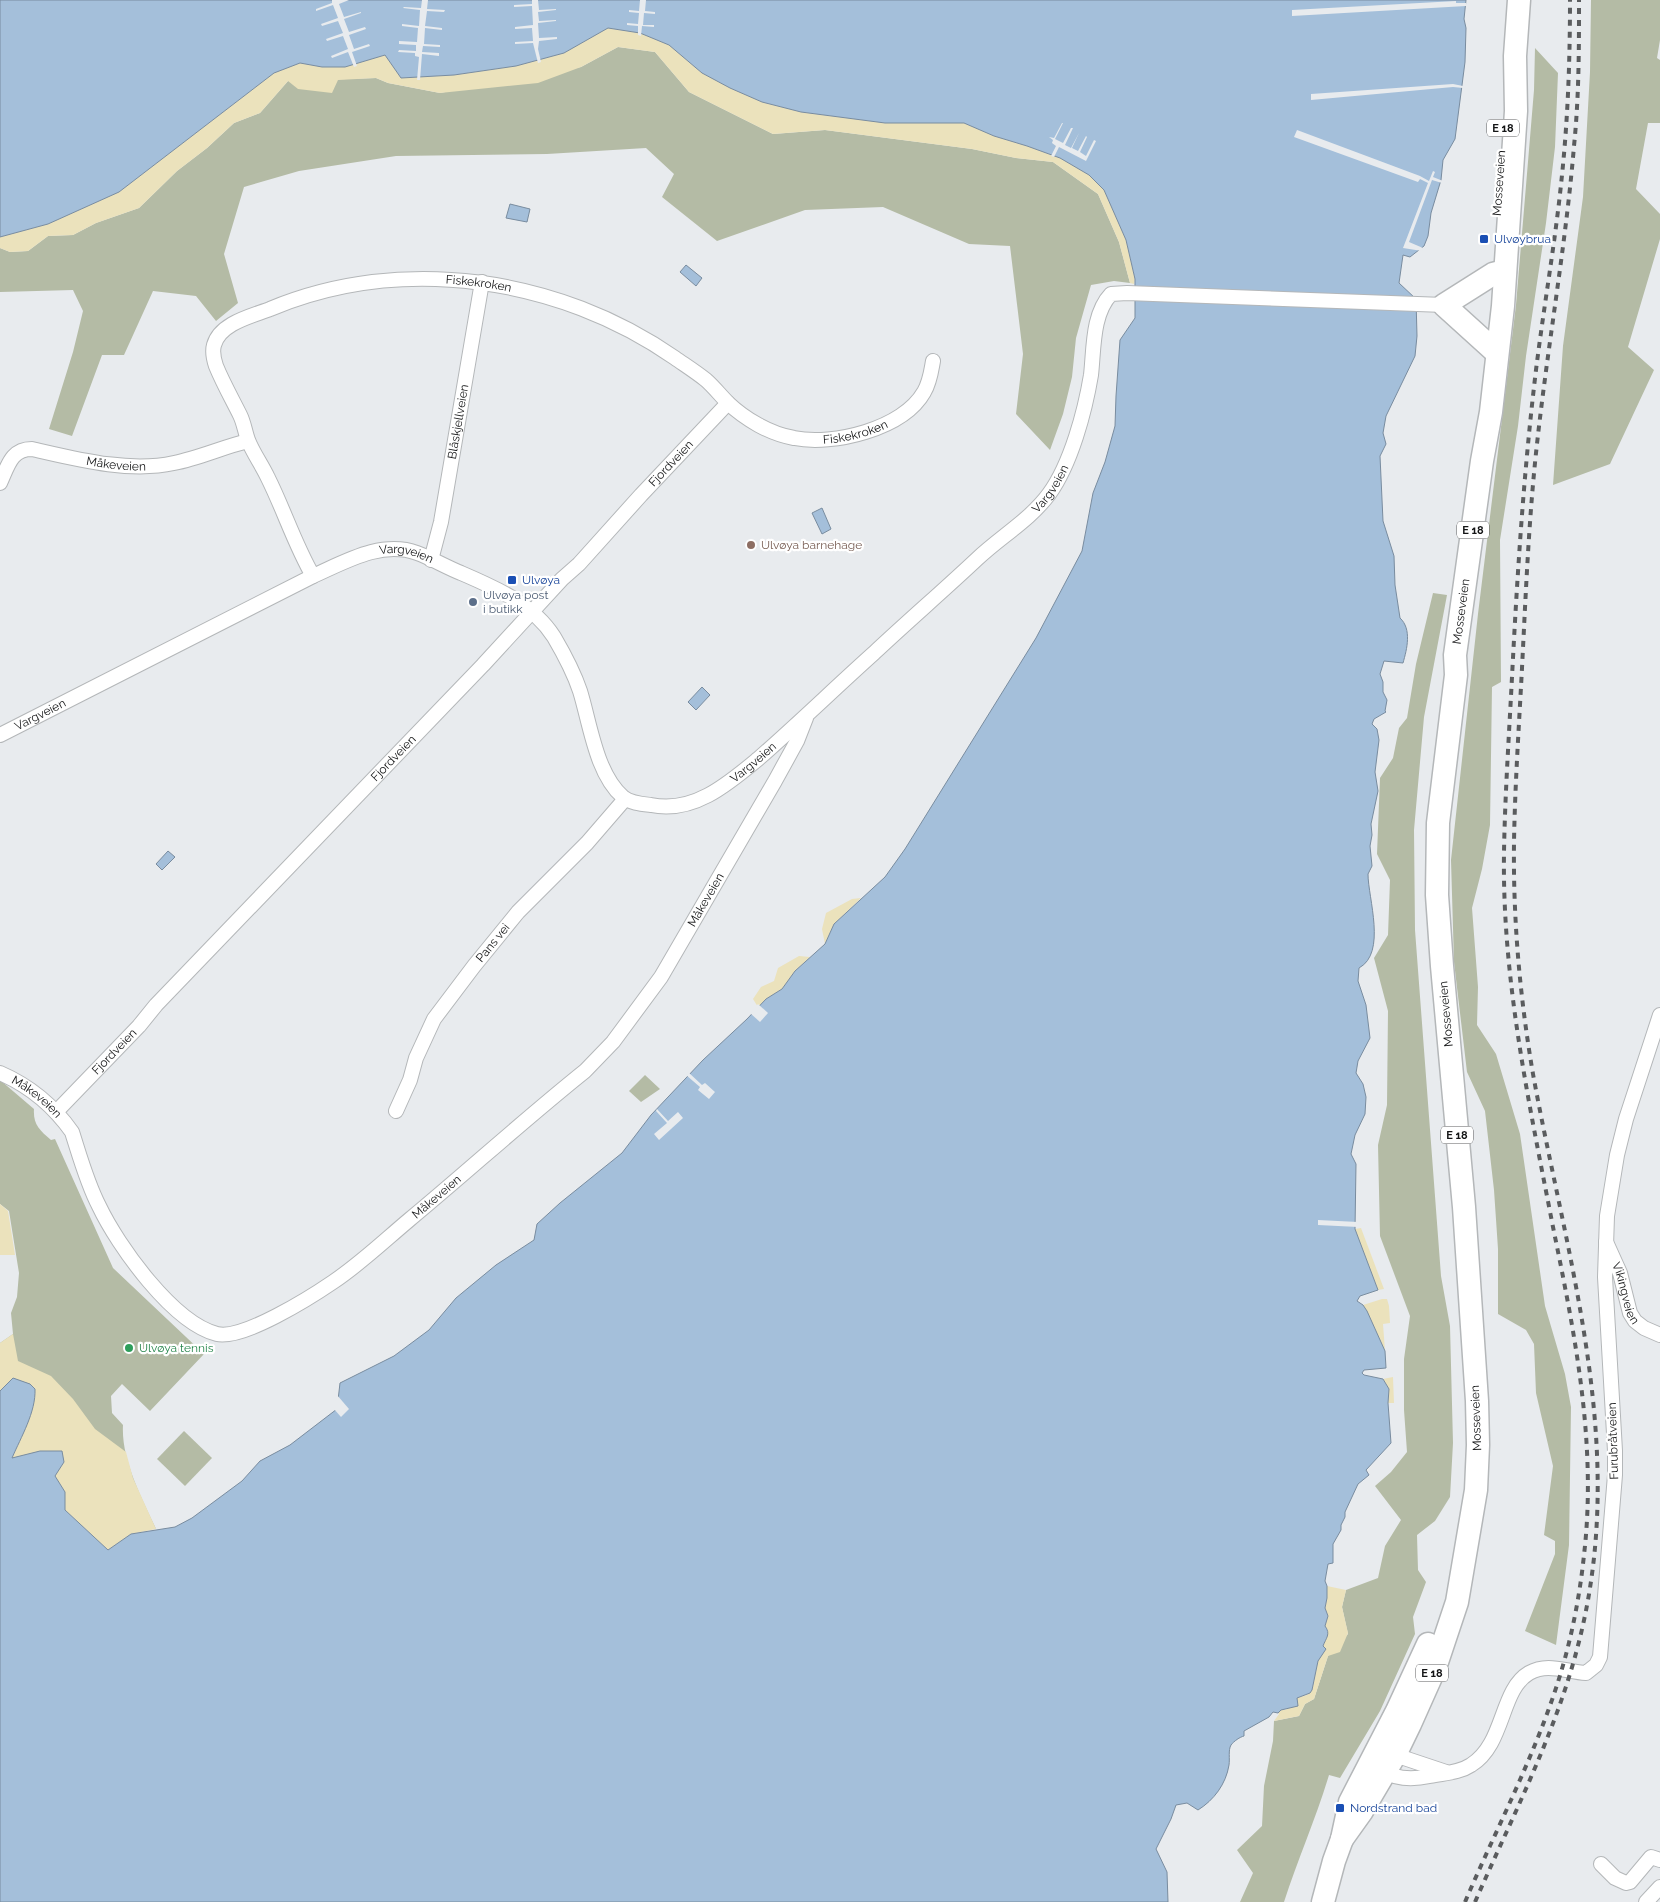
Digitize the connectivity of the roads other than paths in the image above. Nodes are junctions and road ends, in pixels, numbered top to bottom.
1 (1519, 0) edge
2 (1499, 273) junction
3 (482, 282) junction
4 (1437, 305) junction
5 (1492, 348) junction
6 (933, 361) dead end
7 (728, 403) junction
8 (248, 441) junction
9 (0, 483) edge
10 (431, 560) junction
11 (313, 576) junction
12 (532, 611) junction
13 (806, 717) junction
14 (0, 735) edge
15 (625, 799) junction
16 (1659, 1025) edge
17 (0, 1073) edge
18 (396, 1111) dead end
19 (56, 1112) junction
20 (1605, 1239) junction
21 (1660, 1335) edge
22 (1384, 1761) junction
23 (1446, 1772) junction
24 (1660, 1860) edge
25 (1601, 1864) dead end
26 (1660, 1887) edge
27 (1323, 1902) edge
28 (1646, 1902) edge

1 - 2 highway, Mosseveien / E 18
2 - 4 highway
2 - 5 highway, Mosseveien / E 18
3 - 7 street, Fiskekroken
3 - 8 street, Fiskekroken
3 - 10 street, Blåskjellveien
4 - 5 highway
4 - 13 street, Vargveien
5 - 22 highway, Mosseveien / E 18
6 - 7 street, Fiskekroken
7 - 12 street, Fjordveien
8 - 9 street, Måkeveien
8 - 11 street, Fiskekroken
10 - 11 street, Vargveien
10 - 12 street, Vargveien
11 - 14 street, Vargveien
12 - 15 street, Vargveien
12 - 19 street, Fjordveien
13 - 15 street, Vargveien
13 - 19 street, Måkeveien
15 - 18 street, Pans vei
16 - 20 street, Furubråtveien
17 - 19 street, Måkeveien
20 - 21 street, Vikingveien
20 - 23 street, Furubråtveien
22 - 23 street
22 - 23 street, Furubråtveien
22 - 27 highway, Mosseveien / E 18
24 - 25 street
26 - 28 street

